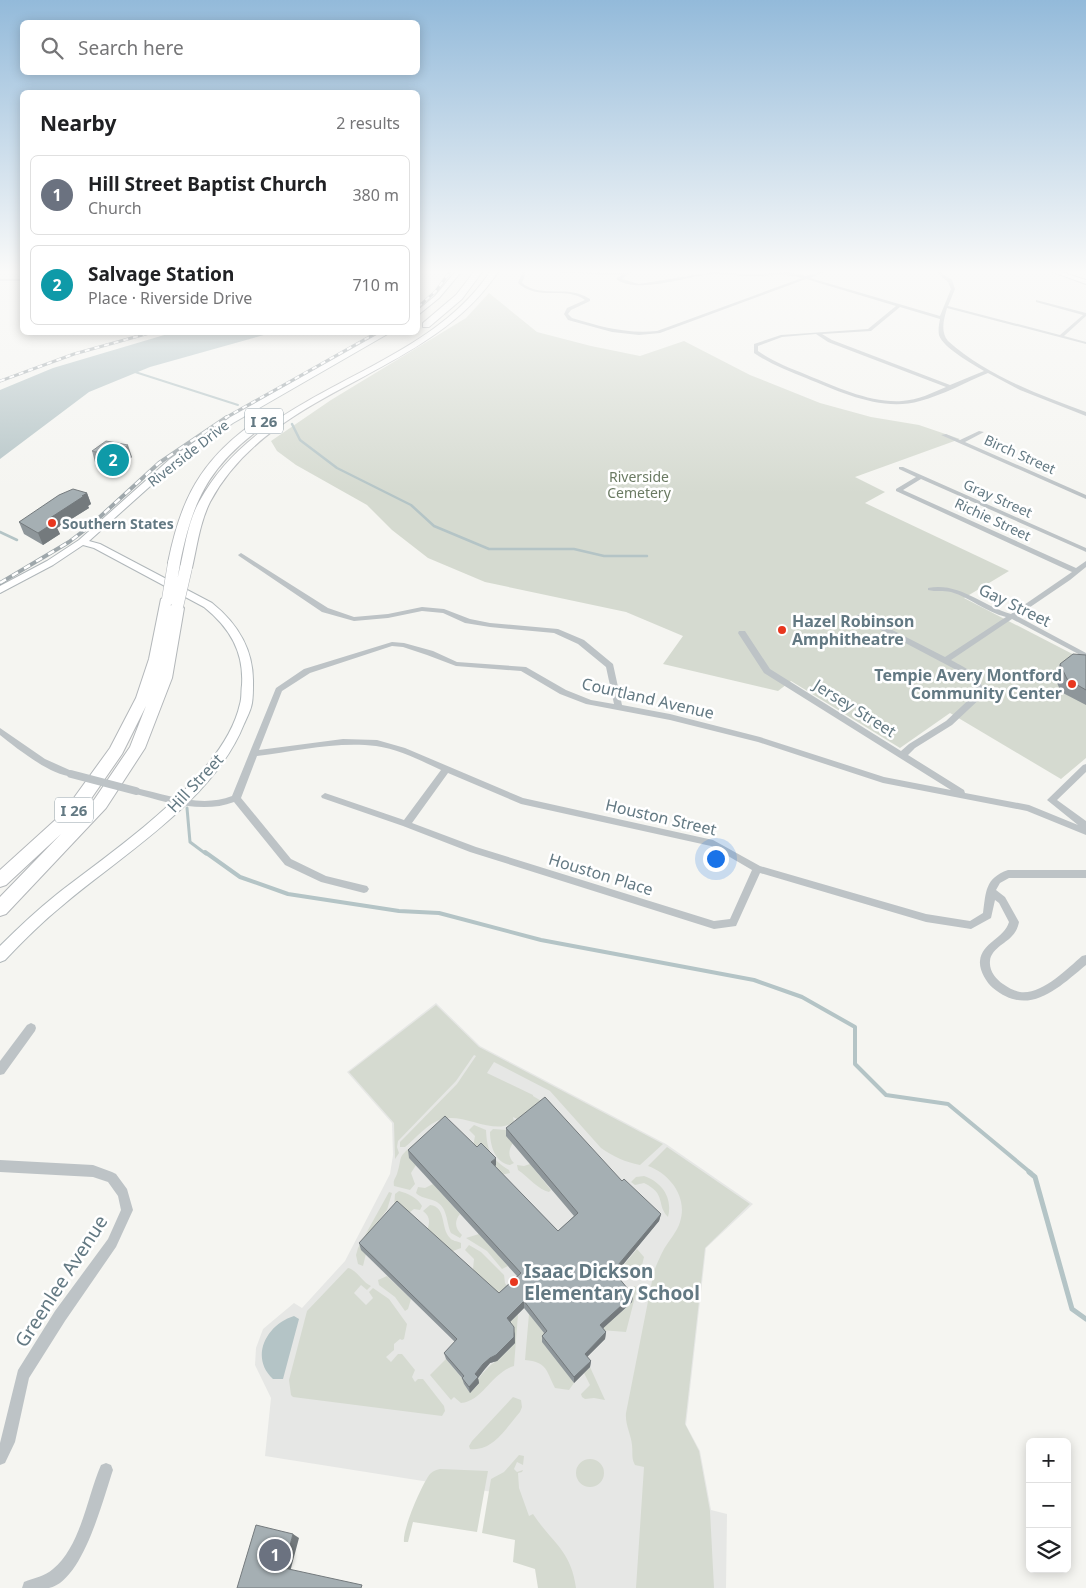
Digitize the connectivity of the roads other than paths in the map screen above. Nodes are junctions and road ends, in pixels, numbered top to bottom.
1 (362, 346) edge
2 (390, 346) edge
3 (409, 346) edge
4 (756, 346) edge
5 (844, 346) edge
6 (951, 346) edge
7 (986, 372) junction
8 (950, 386) junction
9 (1086, 414) edge
10 (981, 432) dead end
11 (944, 435) dead end
12 (960, 442) junction
13 (900, 468) dead end
14 (921, 477) junction
15 (1086, 497) edge
16 (82, 542) junction
17 (1086, 550) edge
18 (241, 555) dead end
19 (1086, 564) edge
20 (180, 566) junction
21 (1076, 571) junction
22 (930, 589) dead end
23 (0, 590) edge
24 (172, 603) junction
25 (1011, 616) junction
26 (860, 617) dead end
27 (742, 633) dead end
28 (1086, 656) edge
29 (946, 660) junction
30 (618, 706) junction
31 (0, 731) edge
32 (255, 753) junction
33 (902, 755) junction
34 (1086, 767) edge
35 (446, 770) junction
36 (966, 795) junction
37 (325, 796) dead end
38 (236, 798) junction
39 (181, 801) junction
40 (406, 824) junction
41 (1086, 826) edge
42 (1086, 832) edge
43 (757, 869) junction
44 (1086, 874) edge
45 (4, 875) edge
46 (364, 889) dead end
47 (992, 891) junction
48 (0, 909) edge
49 (0, 956) edge
50 (1086, 959) edge
51 (31, 1028) dead end
52 (0, 1070) edge
53 (0, 1166) edge
54 (4, 1440) edge
55 (0, 1458) edge
56 (106, 1470) dead end
57 (30, 1588) edge

1 - 16 main road, Riverside Drive
2 - 20 highway, I 26
3 - 20 highway, I 26
4 - 8 street
5 - 8 street
6 - 7 street
7 - 8 street
7 - 9 street
10 - 12 street
11 - 12 street, Birch Street
12 - 15 street, Birch Street
13 - 14 street, Gray Street
14 - 17 street, Gray Street
14 - 21 street, Richie Street
16 - 23 main road, Riverside Drive
16 - 39 main road, Hill Street
18 - 30 street
19 - 21 street
20 - 24 highway, I 26, bridge
21 - 25 street
22 - 25 street, Gay Street
24 - 45 highway, I 26
24 - 48 highway, I 26
25 - 28 street, Gay Street
25 - 29 street
26 - 29 street
27 - 33 street, Jersey Street
29 - 33 street
30 - 32 street, Courtland Avenue
30 - 36 street, Courtland Avenue
31 - 39 street, bridge
32 - 35 street, Houston Street
32 - 38 street, Courtland Avenue
33 - 36 street, Jersey Street
34 - 41 street
35 - 40 street
35 - 43 street, Houston Street
36 - 42 street, Courtland Avenue
37 - 40 street, Houston Place
38 - 39 street
38 - 46 street
39 - 49 main road, Hill Street
40 - 43 street, Houston Place
43 - 47 street, Houston Street
44 - 47 street, Houston Street
47 - 50 street
51 - 52 street
53 - 54 street, Greenlee Avenue
54 - 55 street, Greenlee Avenue
56 - 57 street

